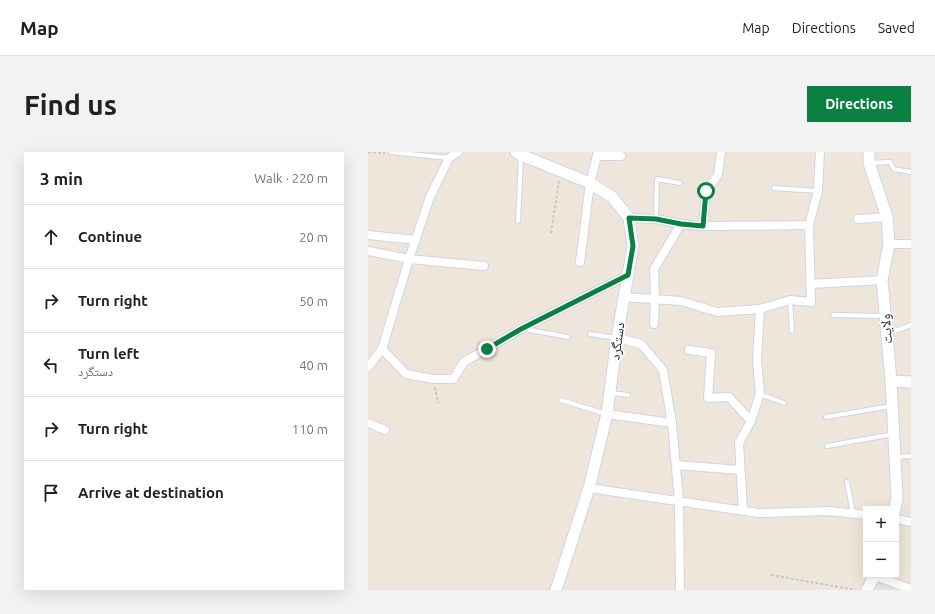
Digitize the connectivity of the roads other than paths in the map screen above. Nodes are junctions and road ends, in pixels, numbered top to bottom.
1 (391, 152) edge
2 (458, 152) edge
3 (721, 152) edge
4 (820, 152) edge
5 (425, 154) edge
6 (518, 154) edge
7 (598, 154) edge
8 (622, 156) dead end
9 (869, 157) edge
10 (449, 158) junction
11 (911, 172) edge
12 (590, 183) junction
13 (680, 183) dead end
14 (774, 188) dead end
15 (818, 192) junction
16 (887, 217) junction
17 (629, 218) junction
18 (858, 218) dead end
19 (656, 219) junction
20 (518, 221) dead end
21 (681, 224) junction
22 (809, 225) junction
23 (703, 226) junction
24 (368, 235) edge
25 (416, 240) junction
26 (889, 244) junction
27 (911, 244) edge
28 (368, 251) edge
29 (409, 259) junction
30 (580, 262) dead end
31 (484, 266) dead end
32 (628, 275) junction
33 (882, 280) junction
34 (810, 284) junction
35 (624, 296) junction
36 (655, 298) junction
37 (790, 300) junction
38 (760, 309) junction
39 (833, 315) dead end
40 (885, 316) junction
41 (654, 324) dead end
42 (911, 325) edge
43 (521, 329) junction
44 (792, 331) dead end
45 (590, 334) dead end
46 (886, 334) junction
47 (568, 337) dead end
48 (617, 338) junction
49 (382, 349) junction
50 (689, 350) dead end
51 (372, 355) edge
52 (368, 367) edge
53 (891, 381) junction
54 (911, 382) edge
55 (610, 393) junction
56 (760, 394) junction
57 (628, 395) dead end
58 (561, 400) dead end
59 (784, 403) dead end
60 (892, 406) junction
61 (607, 414) junction
62 (826, 417) dead end
63 (752, 421) junction
64 (368, 423) edge
65 (672, 423) junction
66 (385, 430) dead end
67 (894, 434) junction
68 (827, 446) dead end
69 (911, 456) edge
70 (895, 457) junction
71 (676, 465) junction
72 (740, 470) junction
73 (847, 482) dead end
74 (589, 488) junction
75 (679, 501) junction
76 (896, 506) edge
77 (743, 510) junction
78 (853, 514) junction
79 (863, 515) edge
80 (899, 520) edge
81 (911, 522) edge
82 (873, 578) edge
83 (883, 578) edge
84 (911, 589) edge
85 (556, 590) edge
86 (680, 590) edge
87 (867, 590) edge

1 - 5 lane
2 - 10 street
3 - 23 street
4 - 15 street
5 - 10 lane
6 - 12 main road
6 - 20 lane
7 - 8 street
7 - 12 street
9 - 11 lane
9 - 16 main road, ولایت
10 - 25 street
12 - 17 main road
12 - 30 street
13 - 19 lane
14 - 15 lane
15 - 22 street
16 - 18 street
16 - 26 main road, ولایت
17 - 19 street
17 - 32 main road, دستگرد
19 - 21 street
21 - 23 street
21 - 36 street
22 - 23 street
22 - 34 street
24 - 25 street
25 - 29 street
26 - 27 street
26 - 33 main road, ولایت
28 - 29 street
29 - 31 street
29 - 49 street
32 - 35 main road, دستگرد
32 - 43 street
33 - 34 street
33 - 40 main road, ولایت
34 - 37 street
35 - 36 street
35 - 48 main road, دستگرد
36 - 38 street
36 - 41 street
37 - 38 street
37 - 44 lane
38 - 56 street
39 - 40 lane
40 - 46 main road, ولایت
42 - 46 lane
43 - 47 lane
43 - 49 street
45 - 48 lane
46 - 53 main road, ولایت
48 - 55 main road, دستگرد
48 - 65 street
49 - 51 street
50 - 63 street
51 - 52 street
53 - 54 main road
53 - 60 main road, ولایت
55 - 57 lane
55 - 61 main road, دستگرد
56 - 59 lane
56 - 63 street
58 - 61 lane
60 - 62 lane
60 - 67 main road, ولایت
61 - 65 street
61 - 74 main road, دستگرد
63 - 72 street
64 - 66 street
65 - 71 street
67 - 68 lane
67 - 70 main road, ولایت
69 - 70 lane
70 - 76 main road, ولایت
71 - 72 street
71 - 75 street
72 - 77 street
73 - 78 lane
74 - 75 street
74 - 85 main road, دستگرد
75 - 77 street
75 - 86 street
77 - 78 street
78 - 79 street
80 - 81 street
82 - 87 main road
83 - 84 street

